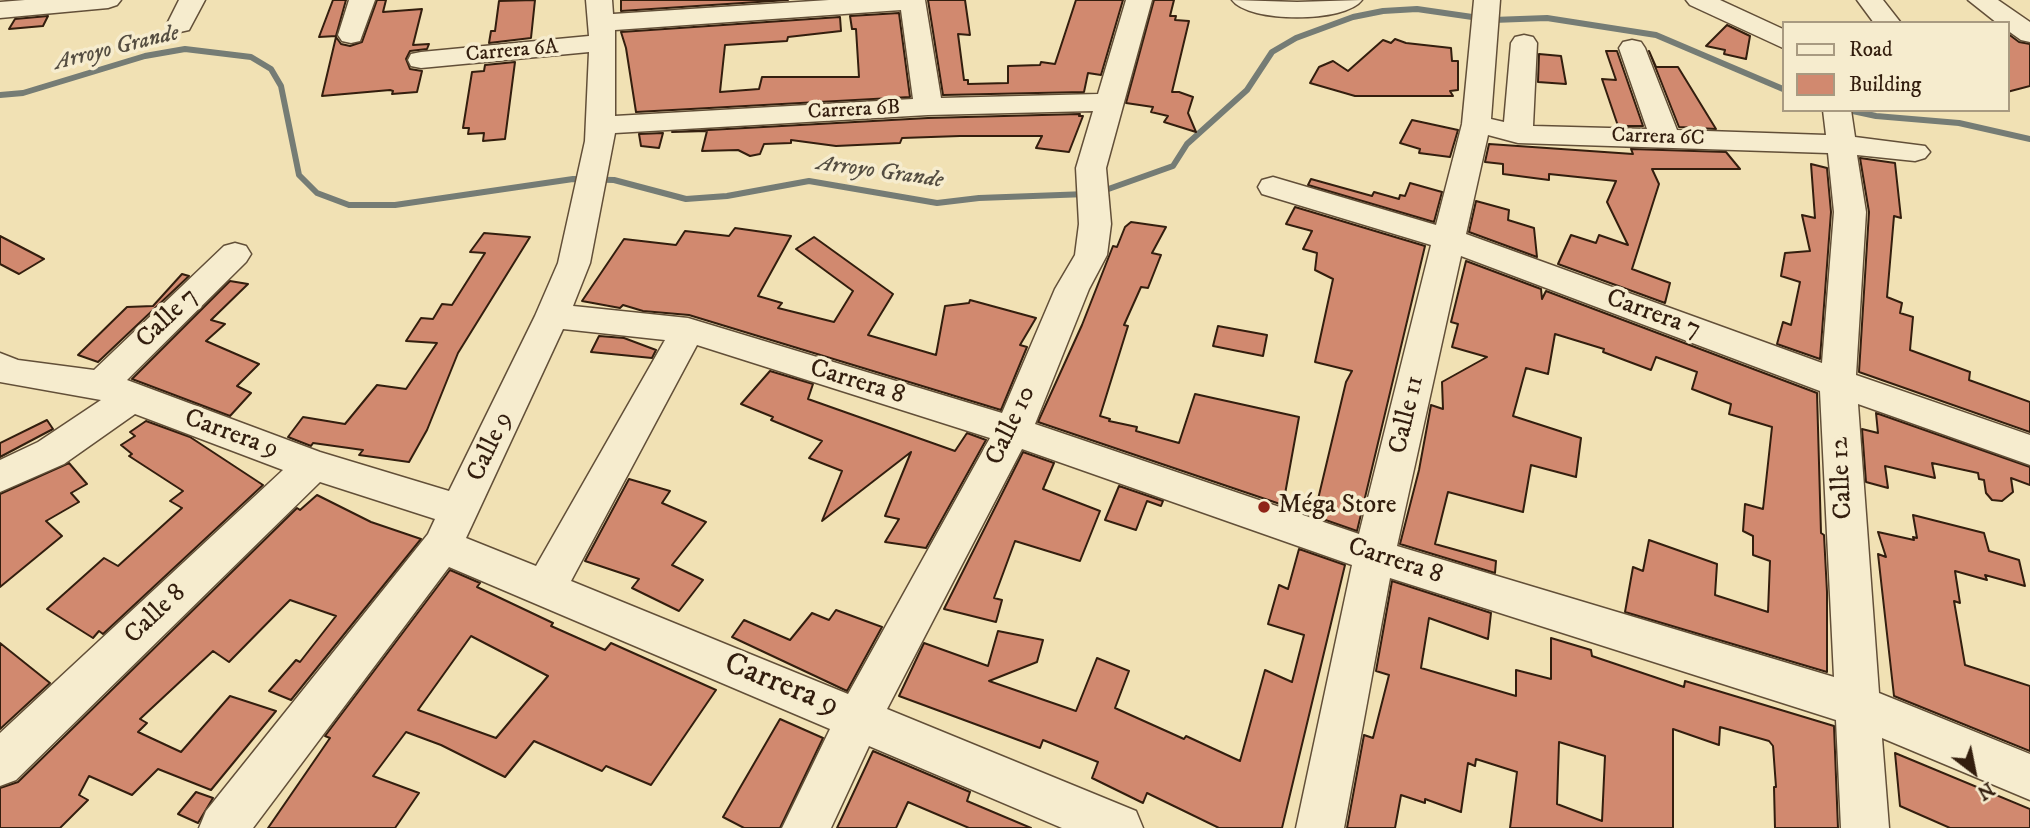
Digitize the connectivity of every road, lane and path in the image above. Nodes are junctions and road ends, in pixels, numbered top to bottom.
1 (108, 0) edge
2 (192, 0) edge
3 (362, 0) edge
4 (1139, 0) edge
5 (1245, 0) edge
6 (1349, 0) edge
7 (1487, 0) edge
8 (1699, 0) edge
9 (1870, 0) edge
10 (1981, 0) edge
11 (912, 1) edge
12 (0, 10) edge
13 (1886, 21) edge
14 (601, 22) edge
15 (180, 24) dead end
16 (2030, 34) edge
17 (351, 35) dead end
18 (1782, 39) edge
19 (1524, 43) dead end
20 (1632, 48) dead end
21 (2030, 49) edge
22 (2009, 53) edge
23 (421, 60) dead end
24 (1108, 102) junction
25 (928, 107) junction
26 (1476, 124) junction
27 (1839, 127) edge
28 (601, 133) junction
29 (1518, 134) junction
30 (1665, 138) junction
31 (1915, 152) dead end
32 (1273, 187) dead end
33 (1450, 240) junction
34 (235, 254) dead end
35 (552, 316) junction
36 (688, 330) junction
37 (0, 366) edge
38 (1838, 383) junction
39 (116, 391) junction
40 (1013, 431) junction
41 (2030, 450) edge
42 (313, 465) junction
43 (0, 477) edge
44 (452, 529) junction
45 (1374, 556) junction
46 (544, 590) junction
47 (1856, 705) junction
48 (859, 718) junction
49 (0, 764) edge
50 (2030, 777) edge
51 (223, 828) edge
52 (806, 828) edge
53 (1119, 828) edge
54 (1320, 828) edge
55 (1865, 828) edge

1 - 12 street
2 - 15 street
3 - 17 street
4 - 24 street, Calle 10
5 - 6 street
7 - 26 street, Calle 11
8 - 18 street
9 - 13 street
10 - 16 street
11 - 14 street, Carrera 6A
11 - 25 street
14 - 23 street, Carrera 6A
14 - 28 street, Calle 9
19 - 29 street
20 - 30 street
21 - 22 street
24 - 25 street, Carrera 6B
24 - 40 street, Calle 10
25 - 28 street, Carrera 6B
26 - 29 street, Carrera 6C
26 - 33 street, Calle 11
27 - 30 street, Carrera 6C
27 - 31 street, Carrera 6C
27 - 38 street, Calle 12
28 - 35 street, Calle 9
29 - 30 street, Carrera 6C
32 - 33 street, Carrera 7
33 - 38 street, Carrera 7
33 - 45 street, Calle 11
34 - 39 street, Calle 7
35 - 36 street, Carrera 8
35 - 44 street, Calle 9
36 - 40 street, Carrera 8
36 - 46 street
37 - 39 street, Carrera 9
38 - 41 street, Carrera 7
38 - 47 street, Calle 12
39 - 42 street, Carrera 9
39 - 43 street, Calle 7
40 - 45 street, Carrera 8
40 - 48 street, Calle 10
42 - 44 street, Carrera 9
42 - 49 street, Calle 8
44 - 46 street, Carrera 9
44 - 51 street, Calle 9
45 - 47 street, Carrera 8
45 - 54 street, Calle 11
46 - 48 street, Carrera 9
47 - 50 street, Carrera 8
47 - 55 street, Calle 12
48 - 52 street, Calle 10
48 - 53 street, Carrera 9

